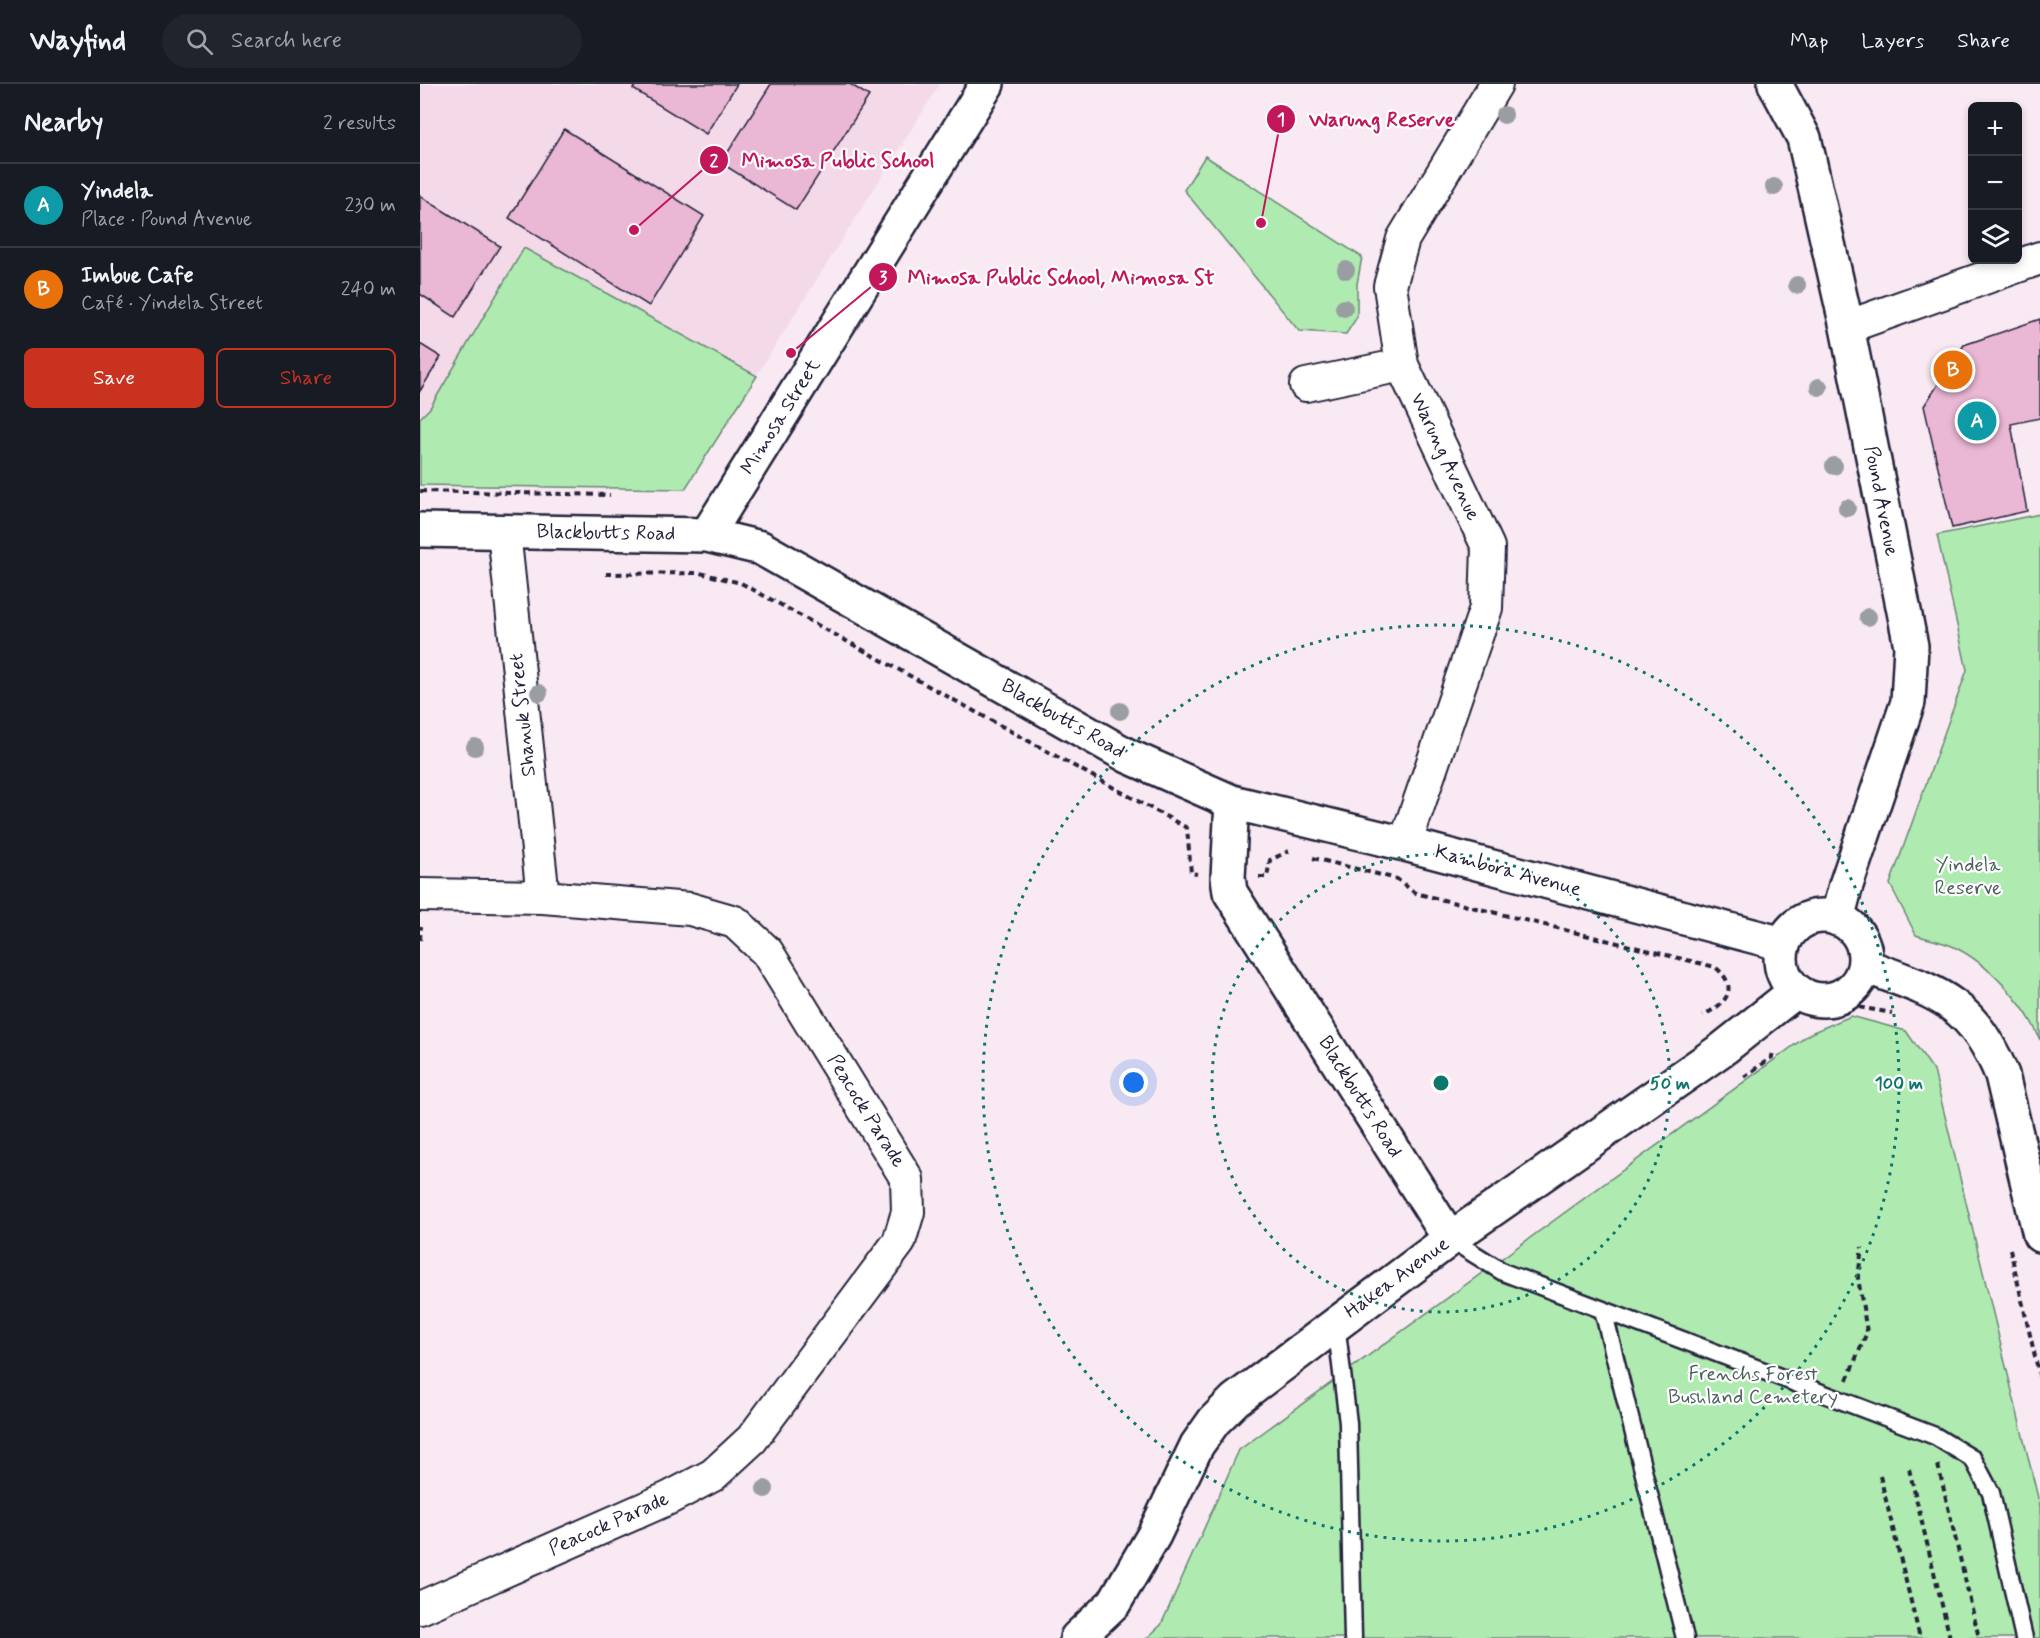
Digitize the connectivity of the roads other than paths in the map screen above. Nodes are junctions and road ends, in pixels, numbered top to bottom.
1 (987, 84) edge
2 (1496, 84) edge
3 (1775, 84) edge
4 (2040, 258) edge
5 (1847, 327) junction
6 (1402, 365) junction
7 (1305, 385) dead end
8 (420, 530) edge
9 (504, 532) junction
10 (707, 535) junction
11 (1232, 802) junction
12 (1405, 844) junction
13 (420, 895) edge
14 (543, 897) junction
15 (1837, 919) junction
16 (1784, 944) junction
17 (1865, 966) junction
18 (1796, 991) junction
19 (2033, 1178) edge
20 (2040, 1235) edge
21 (1450, 1239) junction
22 (1603, 1310) junction
23 (1336, 1323) junction
24 (420, 1608) edge
25 (1077, 1638) edge
26 (1353, 1638) edge
27 (1685, 1638) edge
28 (2024, 1638) edge

1 - 10 street, Mimosa Street
2 - 6 street, Warung Avenue
3 - 5 street, Pound Avenue
4 - 5 street
5 - 15 street, Pound Avenue
6 - 7 street
6 - 12 street, Warung Avenue
8 - 9 street, Blackbutts Road
9 - 10 street, Blackbutts Road
9 - 14 street, Shanuk Street
10 - 11 street, Blackbutts Road
11 - 12 street, Kambora Avenue
11 - 21 street, Blackbutts Road
12 - 16 street, Kambora Avenue
13 - 14 street, Peacock Parade
14 - 24 street, Peacock Parade
15 - 16 street
15 - 17 street
16 - 18 street
17 - 18 street
17 - 19 street
18 - 21 street, Hakea Avenue
19 - 20 street
21 - 22 lane
21 - 23 street, Hakea Avenue
22 - 27 lane
22 - 28 lane
23 - 25 street, Hakea Avenue
23 - 26 lane

